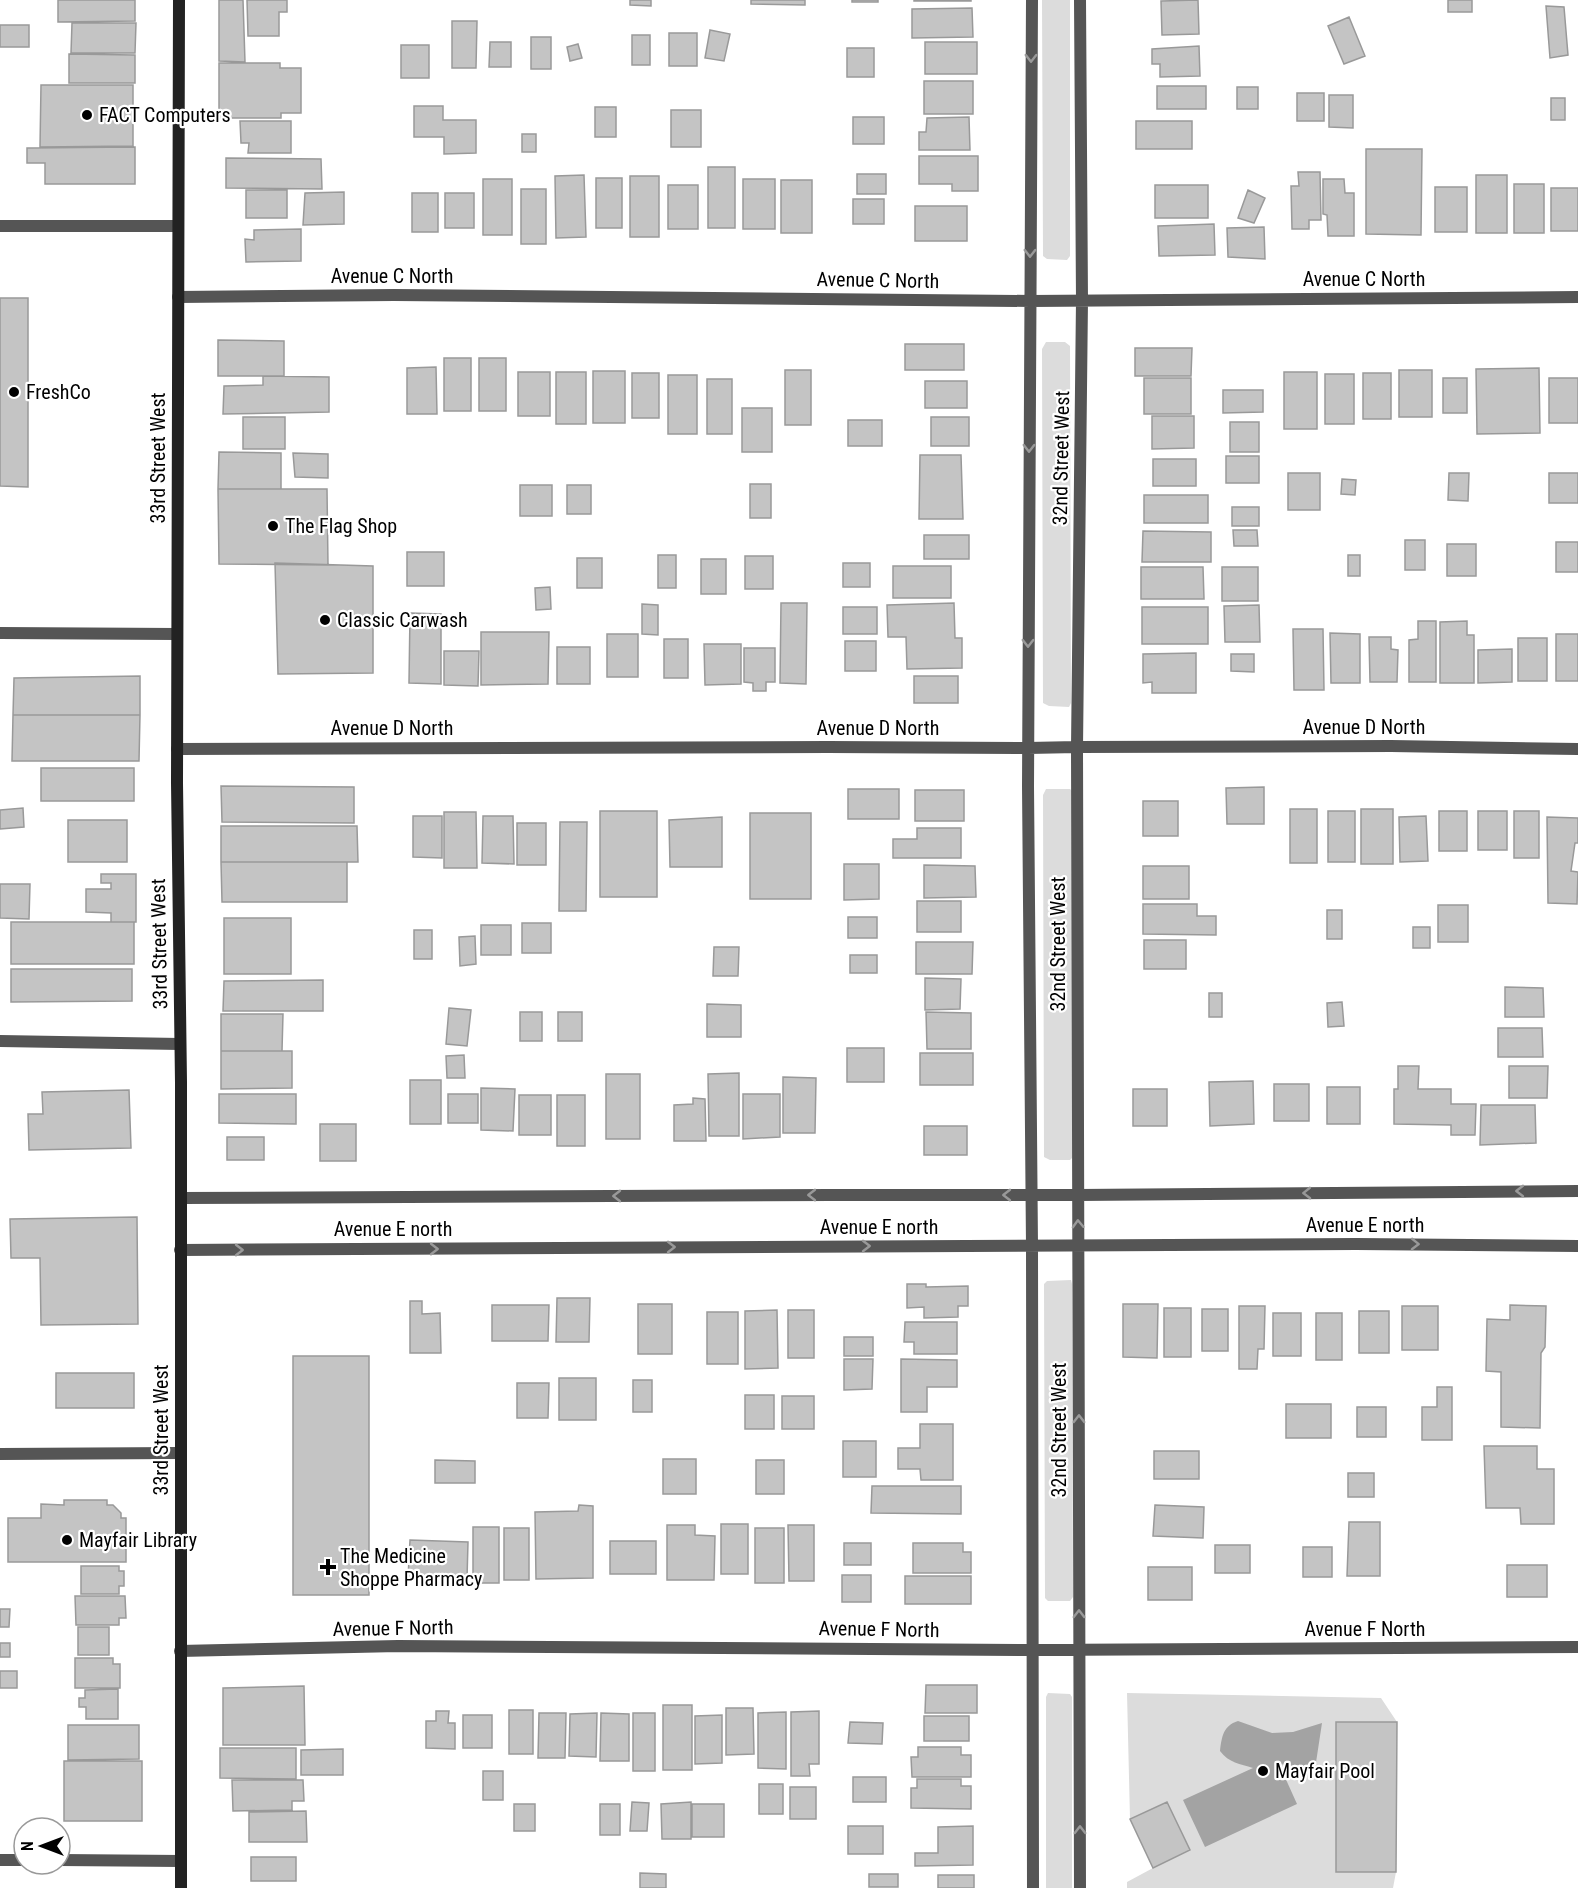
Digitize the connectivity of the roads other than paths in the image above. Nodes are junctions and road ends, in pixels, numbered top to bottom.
1 (179, 0) edge
2 (1032, 0) edge
3 (1080, 0) edge
4 (0, 226) edge
5 (178, 226) junction
6 (178, 297) junction
7 (1578, 297) edge
8 (1082, 300) junction
9 (1030, 301) junction
10 (0, 633) edge
11 (177, 633) junction
12 (1077, 747) junction
13 (1028, 748) junction
14 (177, 749) junction
15 (1578, 749) edge
16 (0, 1041) edge
17 (180, 1044) junction
18 (1578, 1191) edge
19 (1031, 1195) junction
20 (1078, 1195) junction
21 (181, 1198) junction
22 (1032, 1245) junction
23 (1079, 1245) junction
24 (1578, 1246) edge
25 (180, 1251) junction
26 (180, 1453) junction
27 (0, 1454) edge
28 (1578, 1647) edge
29 (1032, 1650) junction
30 (1078, 1650) junction
31 (180, 1651) junction
32 (72, 1860) edge
33 (181, 1861) junction
34 (181, 1888) edge
35 (1033, 1888) edge
36 (1080, 1888) edge

1 - 5 main road, 33rd Street West
2 -> 9 street, 32nd Street West
3 - 8 street, 32nd Street West
4 - 5 street
5 - 6 main road, 33rd Street West
6 - 9 street, Avenue C North
6 - 11 main road, 33rd Street West
7 - 8 street, Avenue C North
8 - 9 street, Avenue C North
8 - 12 street, 32nd Street West
9 -> 13 street, 32nd Street West
10 - 11 street
11 - 14 main road, 33rd Street West
12 - 13 street, Avenue D North
12 - 15 street, Avenue D North
12 - 20 street, 32nd Street West
13 - 14 street, Avenue D North
13 - 19 street, 32nd Street West
14 - 17 main road, 33rd Street West
16 - 17 street
17 - 21 main road, 33rd Street West
18 -> 20 street, Avenue E north
19 - 20 street, Avenue E north
19 -> 21 street, Avenue E north
19 - 22 street, 32nd Street West
23 -> 20 street, 32nd Street West
21 - 25 main road, 33rd Street West
22 - 23 street, Avenue E north
25 -> 22 street, Avenue E north
22 - 29 street, 32nd Street West
23 -> 24 street, Avenue E north
30 -> 23 street, 32nd Street West
25 - 26 main road, 33rd Street West
26 - 27 street
26 - 31 main road, 33rd Street West
28 - 30 street, Avenue F North
29 - 30 street, Avenue F North
29 - 31 street, Avenue F North
29 - 35 street, 32nd Street West
36 -> 30 street, 32nd Street West
31 - 33 main road, 33rd Street West
32 - 33 street
33 - 34 main road, 33rd Street West

